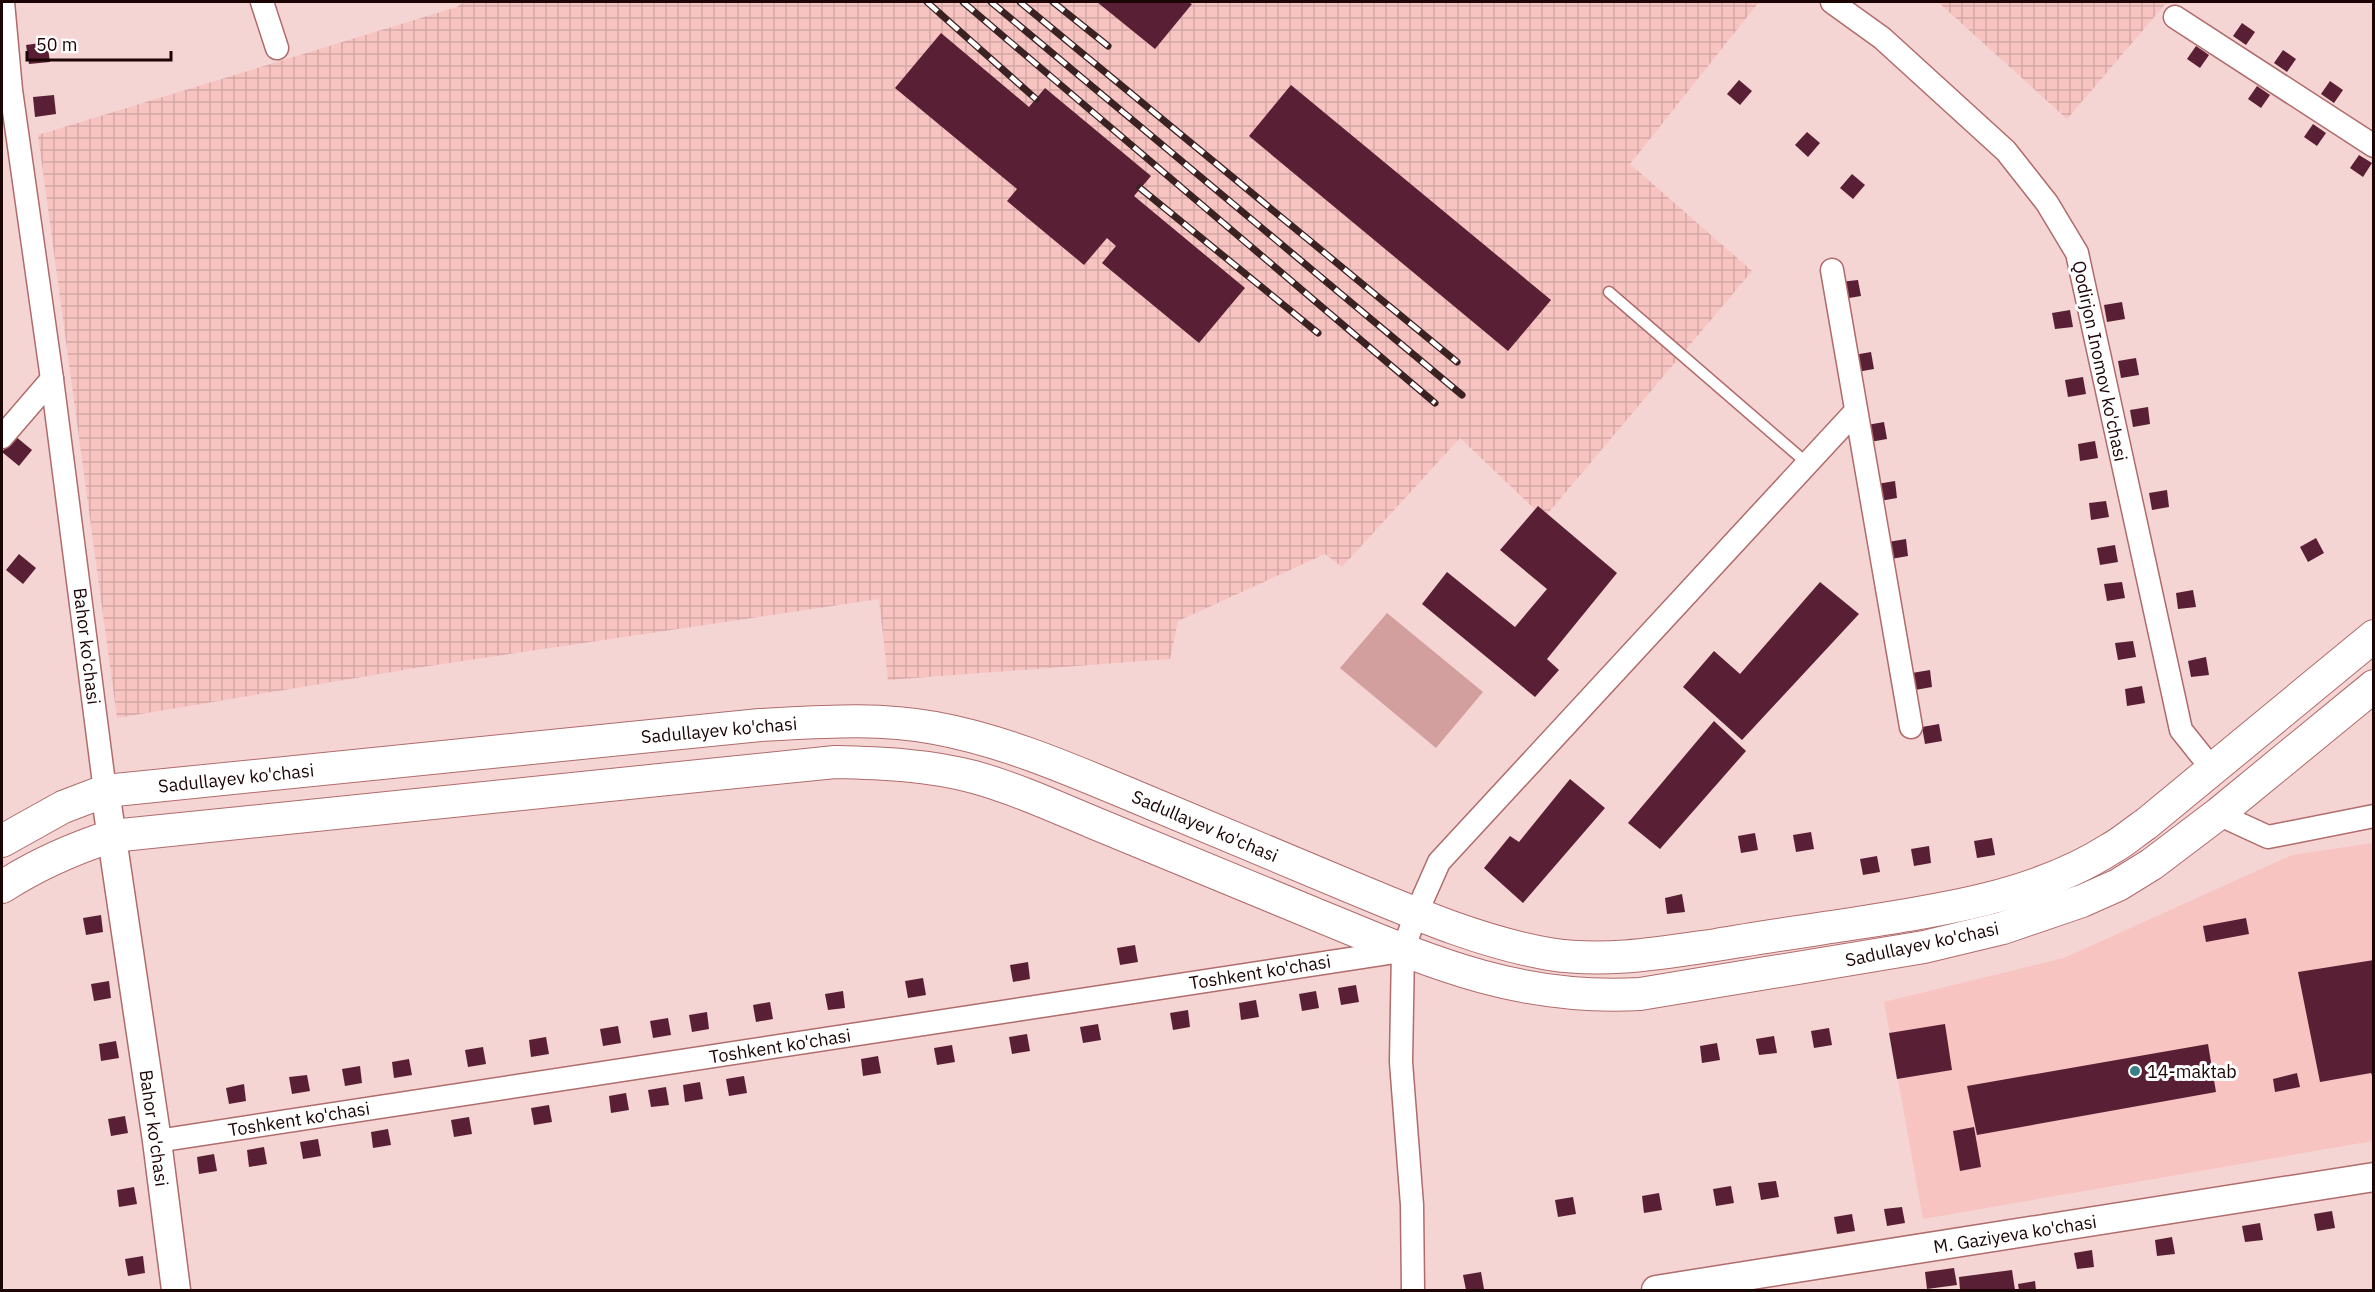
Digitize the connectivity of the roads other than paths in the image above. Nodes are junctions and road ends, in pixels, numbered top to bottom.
1 (3, 2) edge
2 (262, 2) edge
3 (1832, 2) edge
4 (2175, 17) dead end
5 (277, 48) dead end
6 (6, 95) edge
7 (2373, 146) edge
8 (1832, 270) dead end
9 (1609, 292) dead end
10 (52, 379) junction
11 (1855, 412) junction
12 (2, 437) edge
13 (1808, 464) junction
14 (2373, 636) edge
15 (2373, 686) edge
16 (1911, 727) dead end
17 (2213, 770) junction
18 (105, 791) junction
19 (2218, 814) junction
20 (2373, 816) edge
21 (112, 836) junction
22 (2, 841) edge
23 (2, 887) edge
24 (1416, 914) junction
25 (1403, 950) junction
26 (157, 1141) junction
27 (2373, 1176) edge
28 (176, 1290) edge
29 (1413, 1290) edge
30 (1656, 1290) edge

1 - 6 street, Bahor ko'chasi
2 - 5 street
3 - 17 street, Qodirjon Inomov ko'chasi
4 - 7 street
6 - 10 street, Bahor ko'chasi
8 - 11 street
9 - 13 lane
10 - 12 street
10 - 18 street, Bahor ko'chasi
11 - 13 street
11 - 16 street
13 - 24 street
14 - 17 main road, Sadullayev ko'chasi
15 - 19 main road, Sadullayev ko'chasi
17 - 24 main road, Sadullayev ko'chasi
18 - 21 street, Bahor ko'chasi
18 - 22 main road, Sadullayev ko'chasi
18 - 24 main road, Sadullayev ko'chasi
19 - 20 street
19 - 25 main road, Sadullayev ko'chasi
21 - 23 main road, Sadullayev ko'chasi
21 - 25 main road, Sadullayev ko'chasi
21 - 26 street, Bahor ko'chasi
24 - 25 street
25 - 26 street, Toshkent ko'chasi
25 - 29 street
26 - 28 street, Bahor ko'chasi
27 - 30 street, M. Gaziyeva ko'chasi

